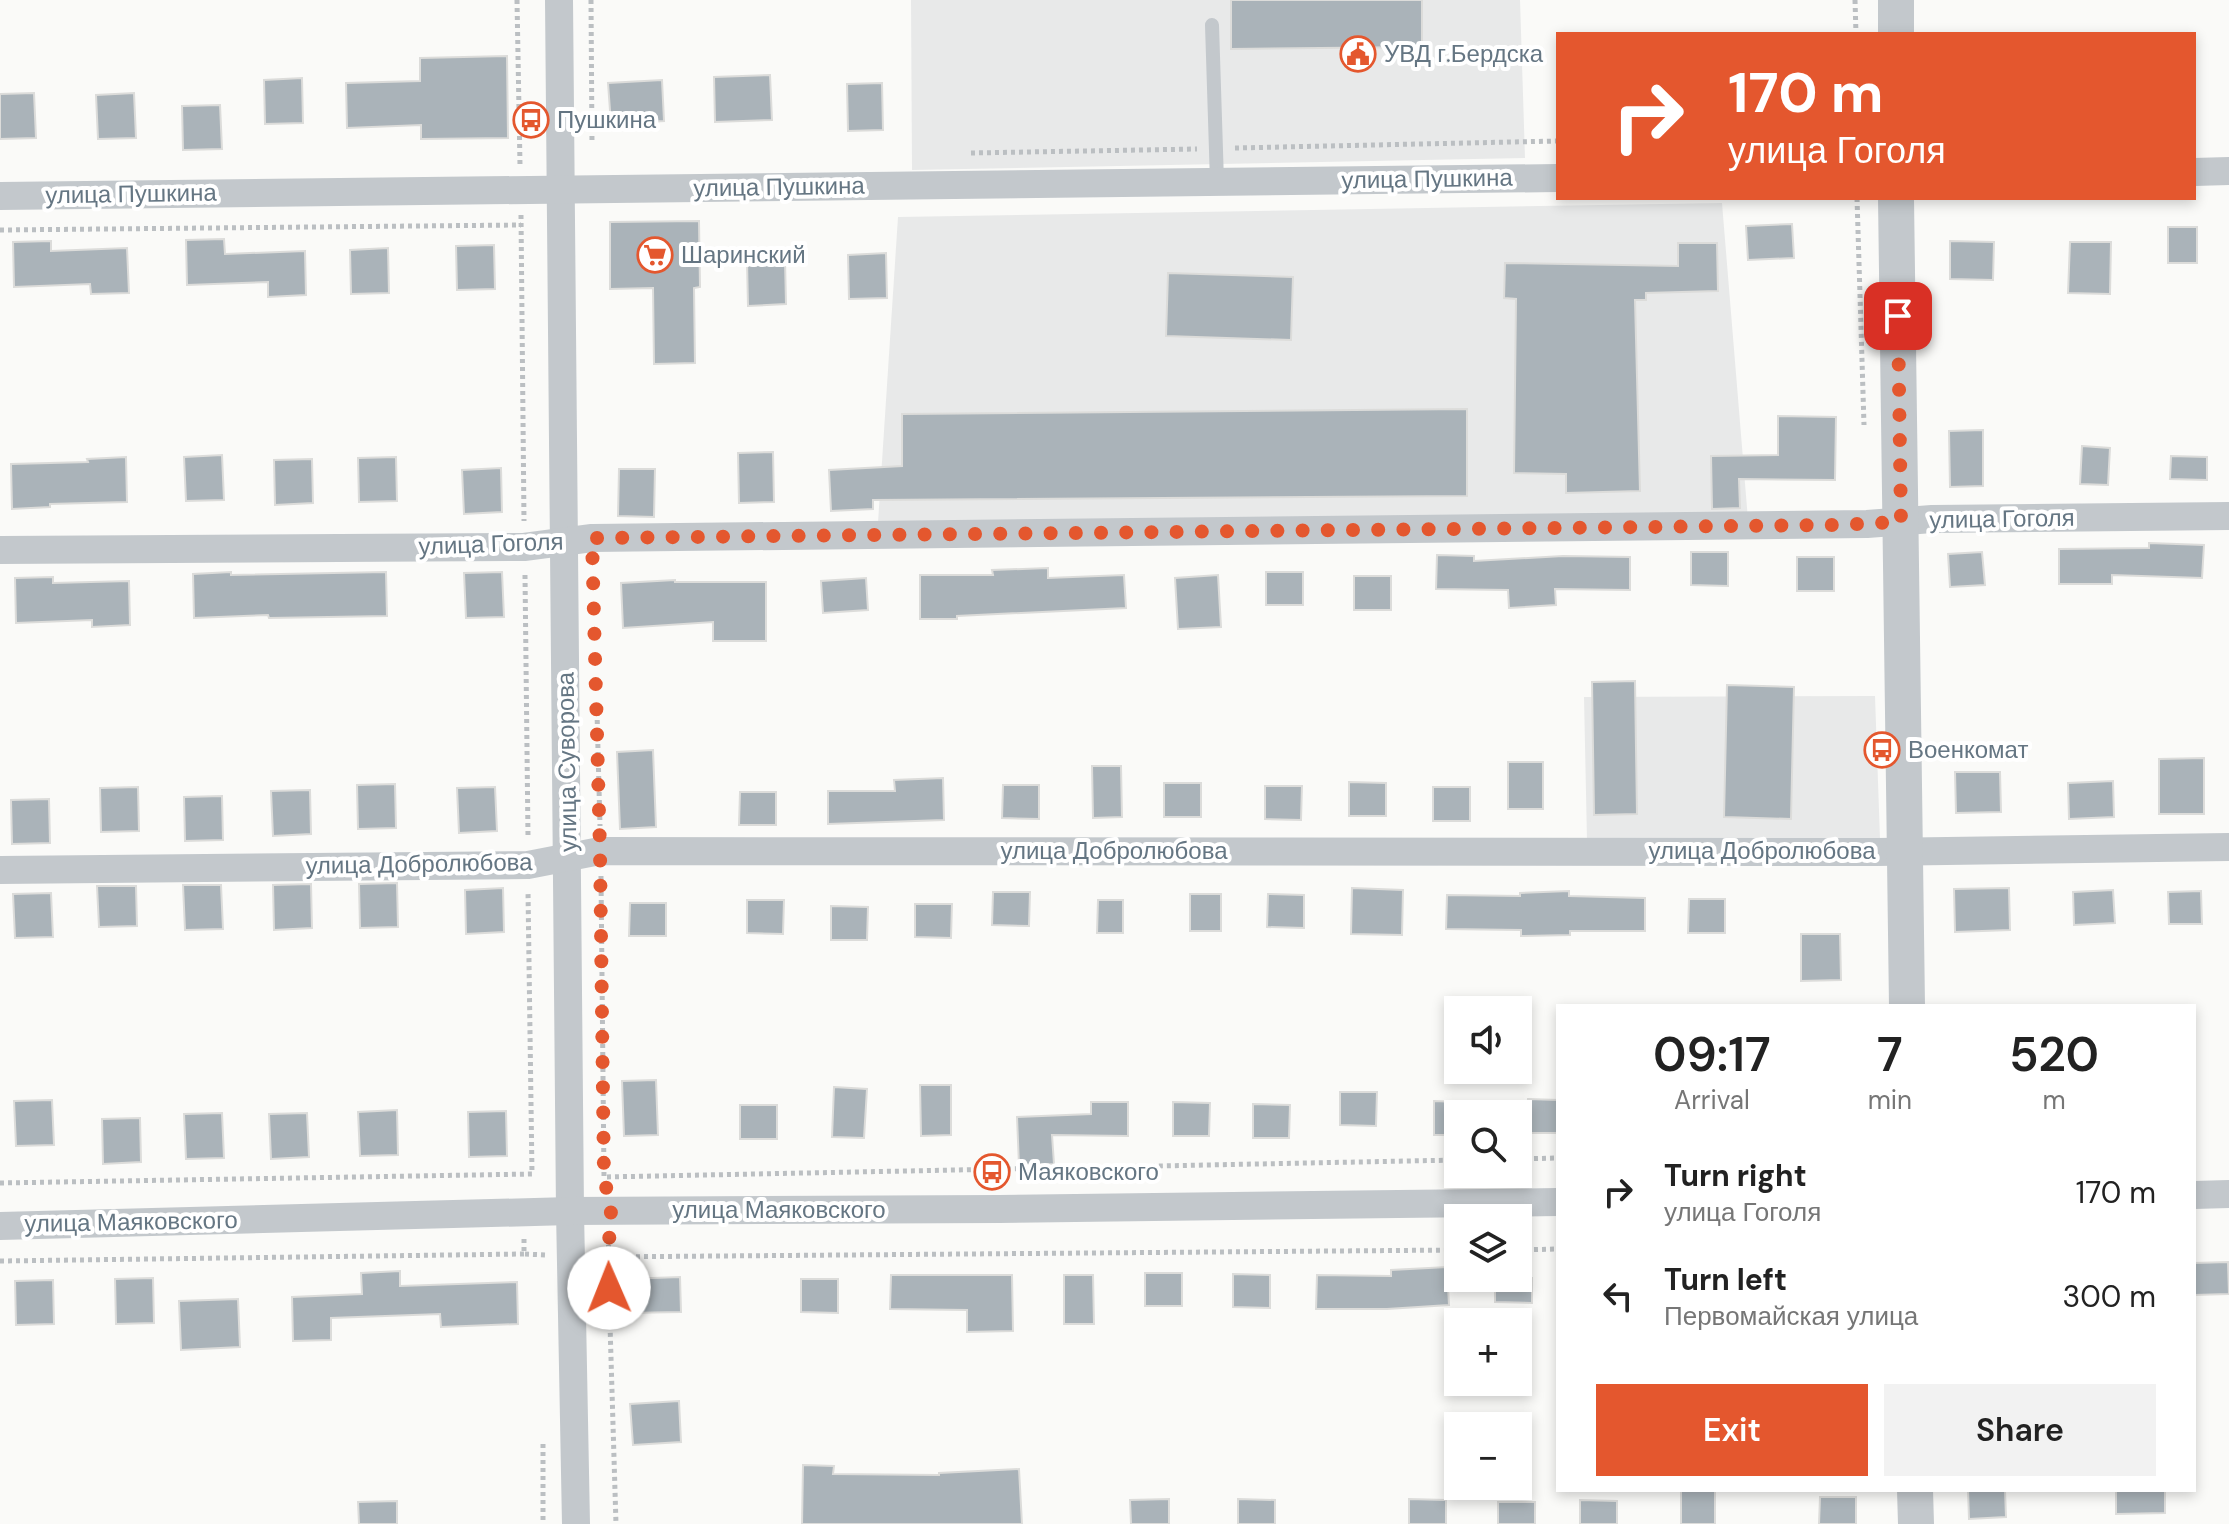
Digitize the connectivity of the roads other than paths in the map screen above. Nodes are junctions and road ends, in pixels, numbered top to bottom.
1 (559, 0) edge
2 (1896, 0) edge
3 (1212, 25) dead end
4 (1896, 32) edge
5 (2229, 171) edge
6 (2196, 172) edge
7 (560, 175) junction
8 (1556, 178) edge
9 (1217, 182) junction
10 (0, 196) edge
11 (1896, 200) edge
12 (2229, 516) edge
13 (1901, 522) junction
14 (563, 542) junction
15 (0, 550) edge
16 (2229, 847) edge
17 (1906, 850) junction
18 (568, 857) junction
19 (0, 870) edge
20 (1907, 1004) edge
21 (2229, 1194) edge
22 (2196, 1195) edge
23 (1556, 1202) edge
24 (570, 1211) junction
25 (0, 1226) edge
26 (1915, 1492) edge
27 (576, 1524) edge
28 (1916, 1524) edge

1 - 7 street, улица Суворова
2 - 4 street
3 - 9 lane
5 - 6 street
7 - 9 street, улица Пушкина
7 - 10 street, улица Пушкина
7 - 14 street, улица Суворова
8 - 9 street, улица Пушкина
11 - 13 street
12 - 13 street, улица Гоголя
13 - 14 street, улица Гоголя
13 - 17 street
14 - 15 street, улица Гоголя
14 - 18 street, улица Суворова
16 - 17 street, улица Добролюбова
17 - 18 street, улица Добролюбова
17 - 20 street
18 - 19 street, улица Добролюбова
18 - 24 street, улица Суворова
21 - 22 street
23 - 24 street, улица Маяковского
24 - 25 street, улица Маяковского
24 - 27 street, улица Суворова
26 - 28 street

